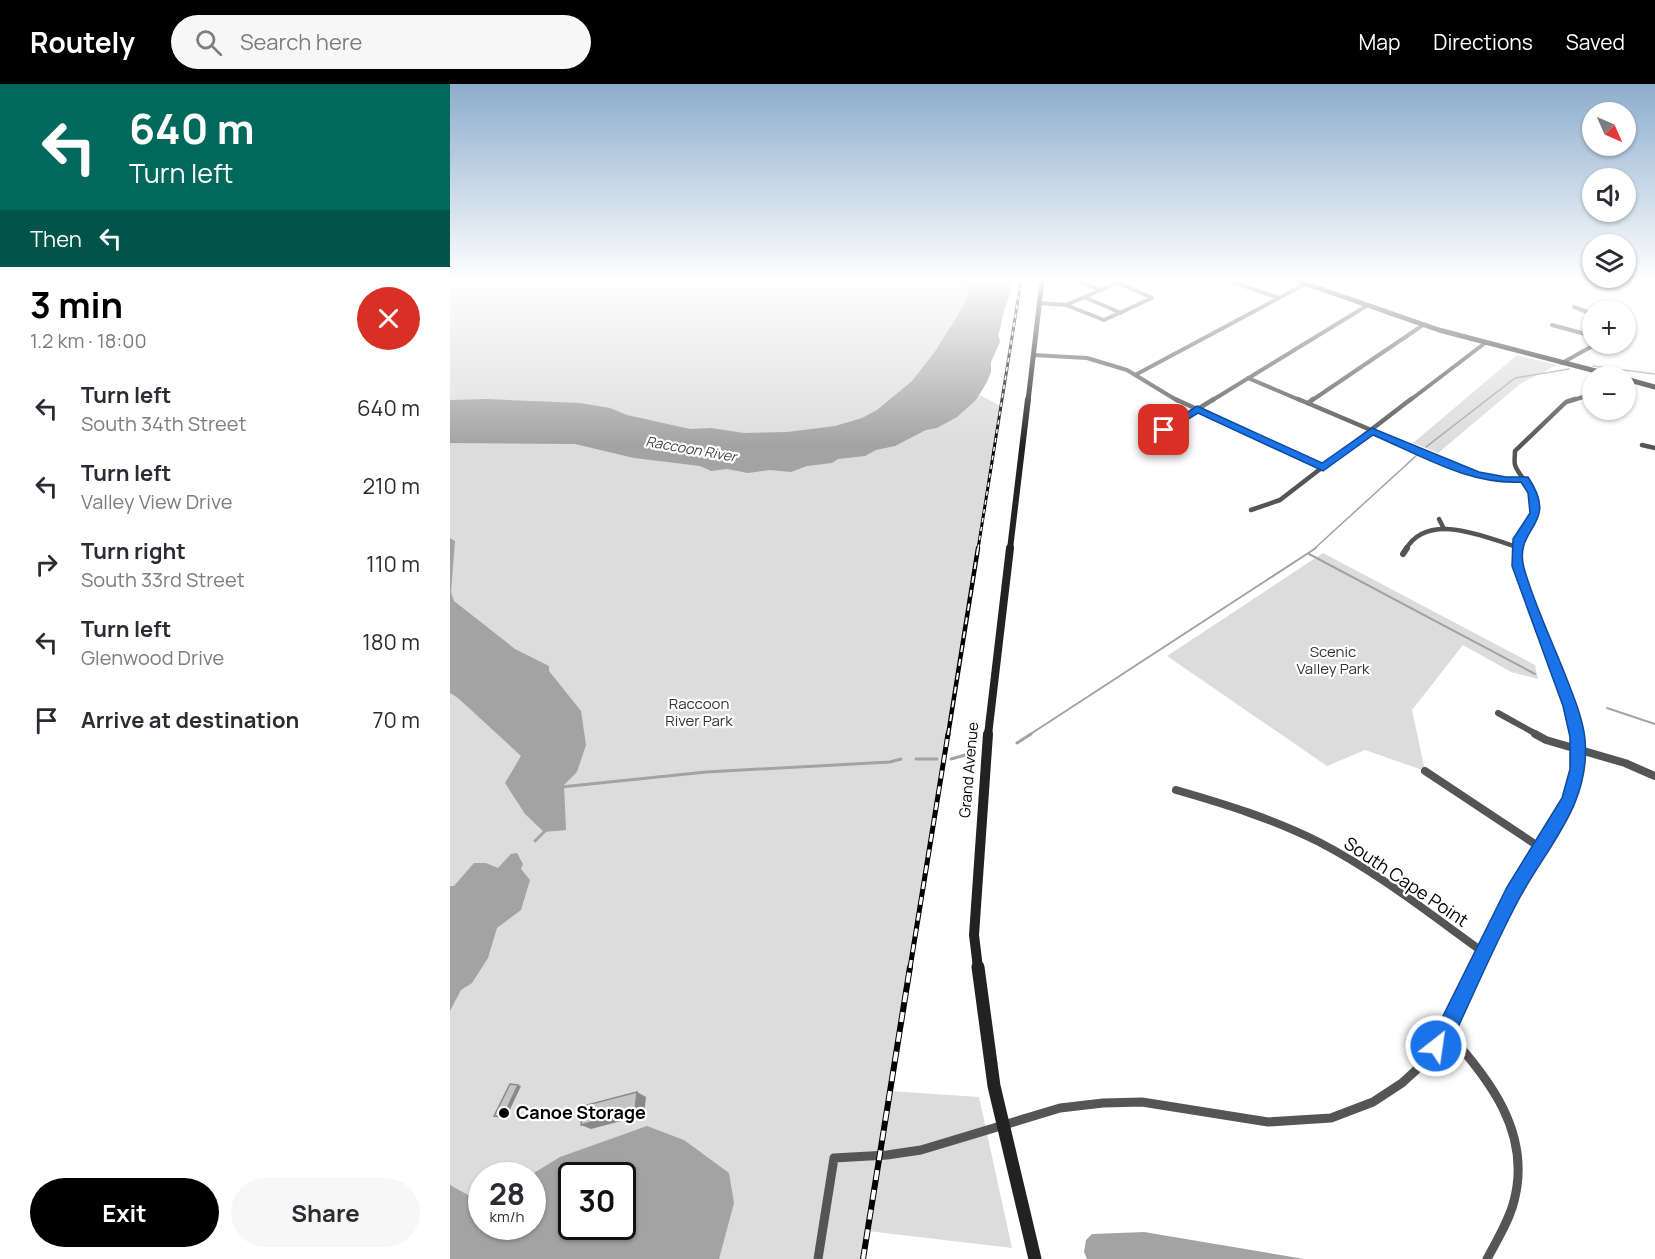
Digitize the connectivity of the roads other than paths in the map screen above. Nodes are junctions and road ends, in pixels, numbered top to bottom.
1 (1035, 336) edge
2 (1208, 336) edge
3 (1318, 336) edge
4 (1407, 336) edge
5 (1460, 336) edge
6 (1485, 343) junction
7 (1582, 352) edge
8 (1033, 355) junction
9 (1562, 363) junction
10 (1582, 368) edge
11 (1137, 374) junction
12 (1248, 378) junction
13 (1636, 382) edge
14 (1655, 387) edge
15 (1582, 397) edge
16 (1308, 404) junction
17 (1197, 409) junction
18 (1372, 431) junction
19 (1149, 439) dead end
20 (1642, 444) dead end
21 (1655, 448) edge
22 (1323, 468) junction
23 (1524, 479) junction
24 (1251, 510) dead end
25 (1439, 519) dead end
26 (1444, 530) junction
27 (1517, 547) junction
28 (1403, 555) dead end
29 (1498, 713) dead end
30 (1578, 749) junction
31 (1425, 771) dead end
32 (1655, 776) edge
33 (1176, 790) dead end
34 (1541, 848) junction
35 (1483, 952) junction
36 (1446, 1031) junction
37 (1002, 1126) junction
38 (818, 1259) edge
39 (1035, 1259) edge
40 (1487, 1259) edge

1 - 8 main road, Grand Avenue
2 - 11 street
3 - 12 street
4 - 16 street
5 - 6 main road
6 - 9 main road
6 - 18 street
7 - 9 street
8 - 11 street
8 - 37 main road, Grand Avenue
9 - 10 main road
11 - 17 street
12 - 16 street
12 - 17 street
13 - 14 main road
15 - 23 street
16 - 18 street
17 - 19 street
17 - 22 street
18 - 22 street
18 - 23 street
20 - 21 street
22 - 24 street
23 - 27 street
25 - 26 street
26 - 27 street
26 - 28 street
27 - 30 street
29 - 30 street
30 - 32 street
30 - 34 street
31 - 34 street
33 - 35 street, South Cape Point
34 - 35 street
35 - 36 street
36 - 37 street
36 - 40 street
37 - 38 street
37 - 39 main road, Grand Avenue

